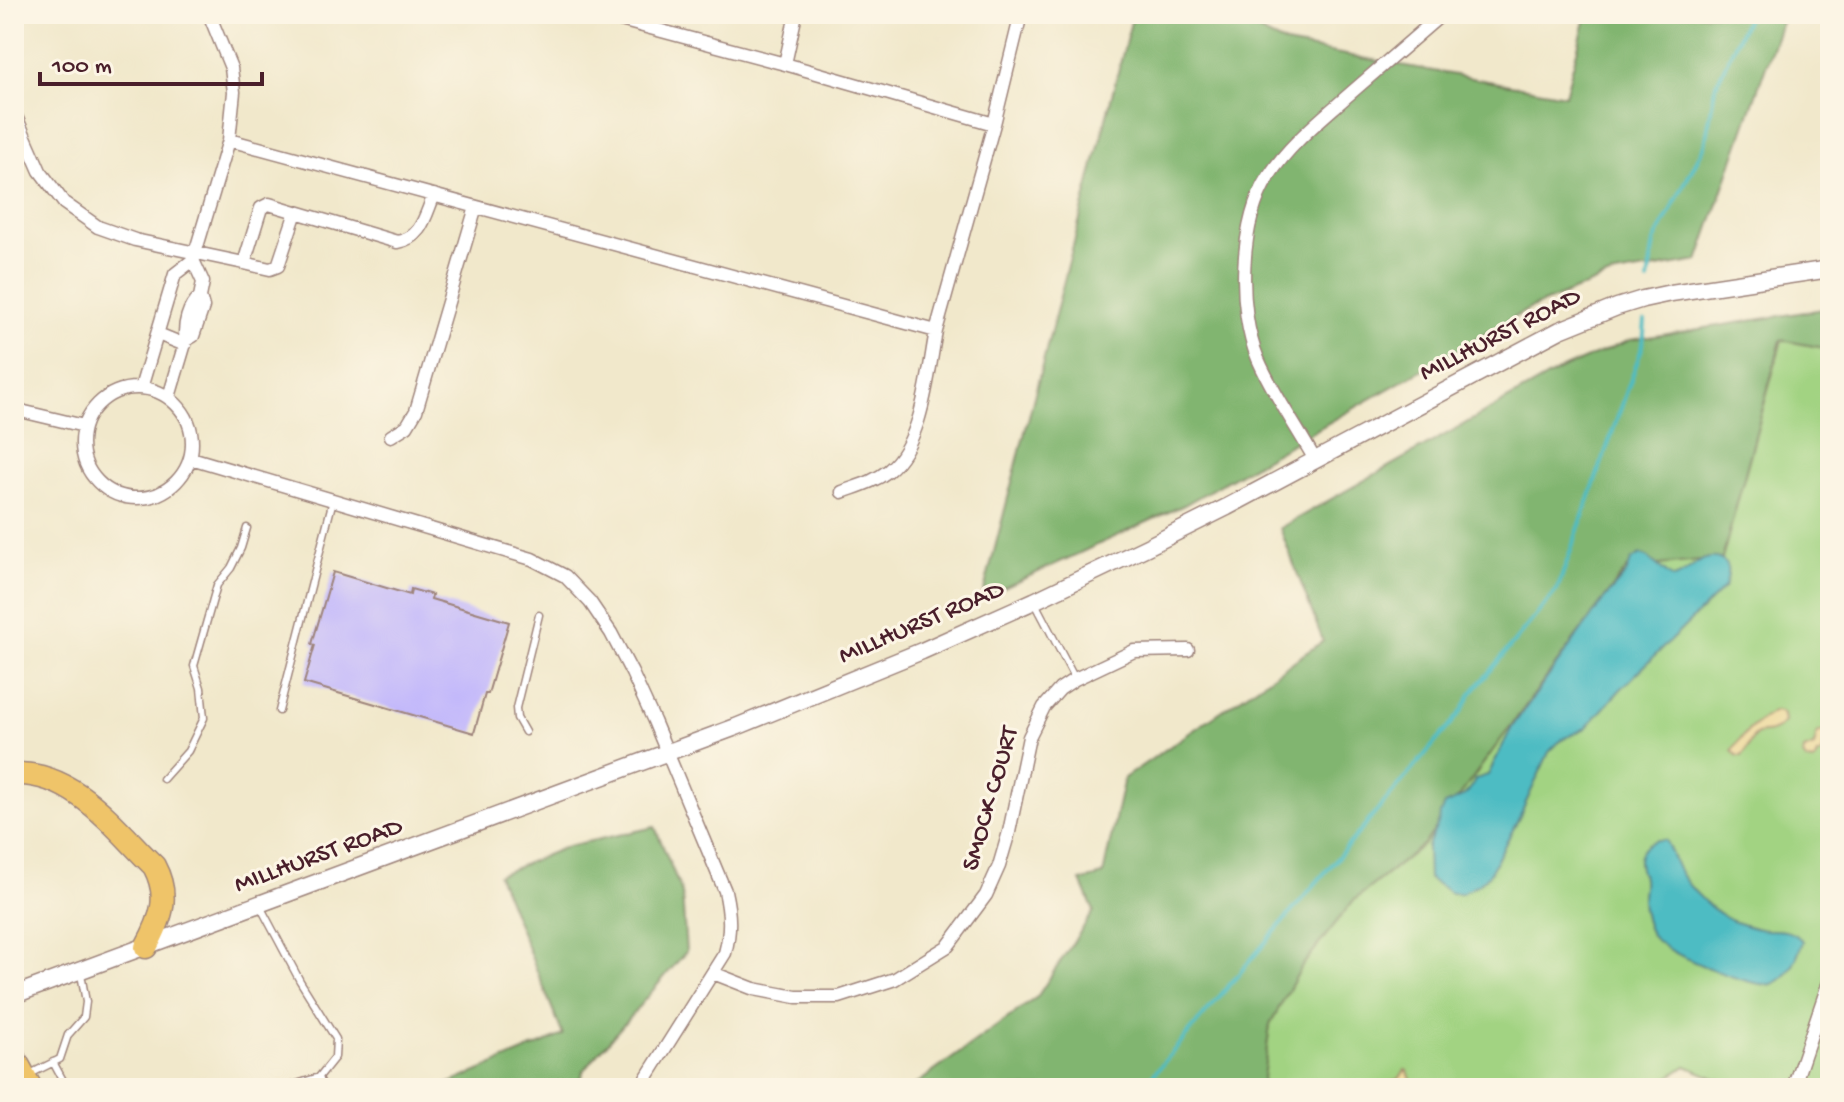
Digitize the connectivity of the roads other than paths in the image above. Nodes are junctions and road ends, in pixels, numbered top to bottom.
1 (209, 14) edge
2 (598, 14) edge
3 (796, 14) edge
4 (1021, 14) edge
5 (1442, 14) edge
6 (785, 64) junction
7 (14, 112) edge
8 (994, 124) junction
9 (229, 140) junction
10 (434, 195) junction
11 (476, 207) junction
12 (296, 212) junction
13 (194, 256) junction
14 (244, 263) junction
15 (1830, 269) edge
16 (936, 331) junction
17 (158, 334) junction
18 (186, 342) junction
19 (141, 388) junction
20 (169, 397) junction
21 (14, 407) edge
22 (84, 426) junction
23 (391, 436) dead end
24 (191, 458) junction
25 (1315, 460) junction
26 (842, 492) dead end
27 (333, 500) junction
28 (247, 528) dead end
29 (1034, 601) junction
30 (539, 615) dead end
31 (1188, 650) dead end
32 (1075, 679) junction
33 (279, 711) dead end
34 (525, 732) dead end
35 (667, 751) junction
36 (14, 774) edge
37 (163, 779) dead end
38 (259, 904) junction
39 (146, 947) junction
40 (81, 970) junction
41 (713, 973) junction
42 (1830, 979) edge
43 (14, 995) edge
44 (53, 1062) junction
45 (23, 1074) edge
46 (319, 1077) junction
47 (67, 1088) edge
48 (284, 1088) edge
49 (323, 1088) edge
50 (640, 1088) edge
51 (1793, 1088) edge

1 - 9 street
2 - 6 street
3 - 6 street
4 - 8 street
5 - 25 street
6 - 8 street
7 - 13 street
8 - 16 street
9 - 10 street
9 - 13 street
10 - 11 street
10 - 12 street
11 - 16 street
11 - 23 street
12 - 14 street
12 - 14 street
13 - 14 street
13 - 17 street
13 - 18 street
15 - 25 street, MILLHURST ROAD
16 - 26 street
17 - 18 street
17 - 19 street
18 - 20 street
19 - 20 street
19 - 22 street
20 - 24 street
21 - 22 street
22 - 24 street
24 - 27 street
25 - 29 street, MILLHURST ROAD
27 - 33 lane
27 - 35 street
28 - 37 lane
29 - 32 lane
29 - 35 street, MILLHURST ROAD
30 - 34 lane
31 - 32 street, SMOCK COURT
32 - 41 street, SMOCK COURT
35 - 38 street, MILLHURST ROAD
35 - 41 street
36 - 39 highway
38 - 39 street, MILLHURST ROAD
38 - 46 lane
39 - 40 street, MILLHURST ROAD
40 - 43 street, MILLHURST ROAD
40 - 44 lane
41 - 50 street
42 - 51 street
44 - 45 lane
44 - 47 lane
46 - 48 lane
46 - 49 lane

